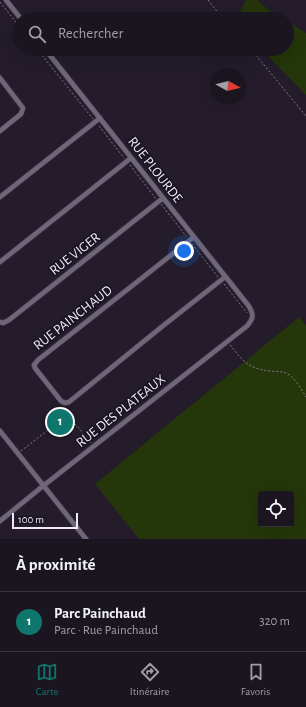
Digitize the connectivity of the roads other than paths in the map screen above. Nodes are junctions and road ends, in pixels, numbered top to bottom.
1 (6, 0) edge
2 (15, 12) edge
3 (51, 56) edge
4 (0, 78) edge
5 (100, 118) junction
6 (0, 131) edge
7 (129, 160) junction
8 (0, 197) edge
9 (161, 200) junction
10 (194, 237) junction
11 (0, 262) edge
12 (223, 279) junction
13 (252, 318) joint
14 (0, 322) edge
15 (0, 431) edge
16 (43, 486) junction
17 (0, 521) edge
18 (86, 539) edge

1 - 2 street
3 - 5 street, RUE PLOURDE
4 - 6 street
5 - 7 street, RUE PLOURDE
5 - 8 street
7 - 9 street, RUE PLOURDE
7 - 11 street
9 - 10 street, RUE PLOURDE
9 - 14 street, RUE VIGER
10 - 12 street, RUE PLOURDE
10 - 12 street, RUE PAINCHAUD
12 - 13 street, RUE PLOURDE
13 - 16 street, RUE DES PLATEAUX
15 - 16 street
16 - 17 street, RUE DES PLATEAUX
16 - 18 street

